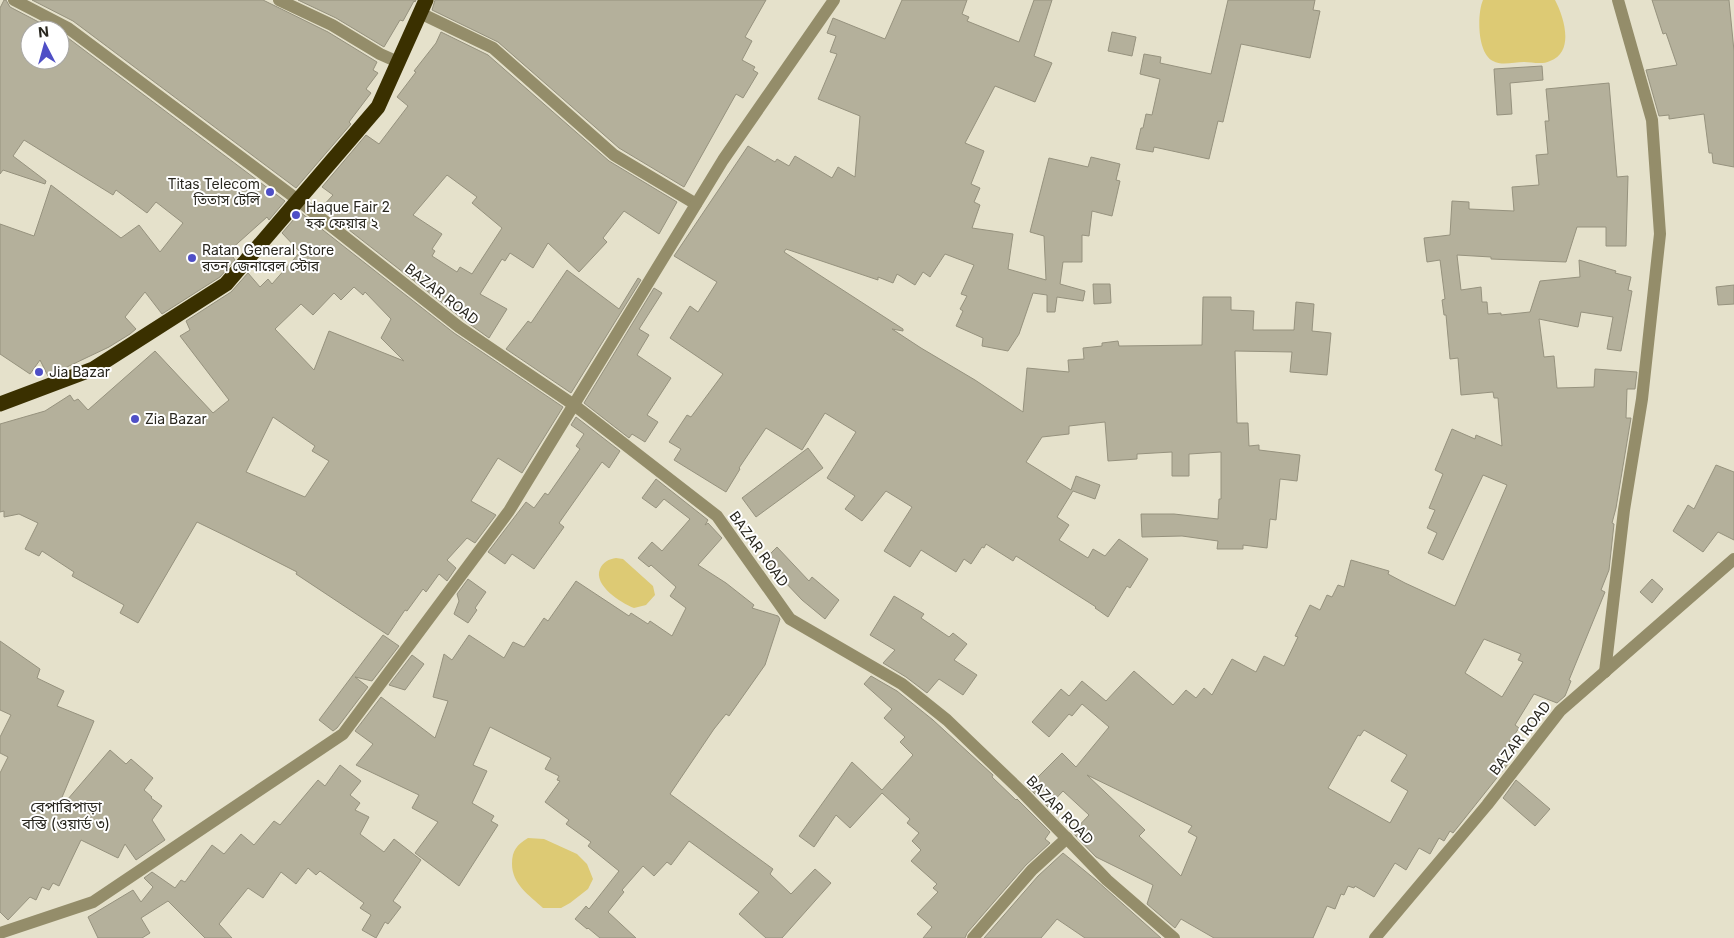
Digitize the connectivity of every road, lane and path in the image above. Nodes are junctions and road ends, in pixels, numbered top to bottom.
1 (14, 0) edge
2 (279, 0) edge
3 (834, 0) edge
4 (1618, 0) edge
5 (423, 6) edge
6 (398, 62) junction
7 (298, 200) junction
8 (696, 204) junction
9 (0, 404) edge
10 (574, 405) junction
11 (1734, 559) edge
12 (1606, 672) junction
13 (1067, 838) junction
14 (0, 933) edge
15 (973, 938) edge
16 (1174, 938) edge
17 (1375, 938) edge

1 - 7 street, BAZAR ROAD
2 - 6 street
3 - 8 street
4 - 12 street
5 - 6 highway
5 - 8 street
6 - 7 highway
7 - 9 highway
7 - 10 street, BAZAR ROAD
8 - 10 street
10 - 13 street, BAZAR ROAD
10 - 14 street
11 - 12 street, BAZAR ROAD
12 - 17 street, BAZAR ROAD
13 - 15 street
13 - 16 street, BAZAR ROAD

